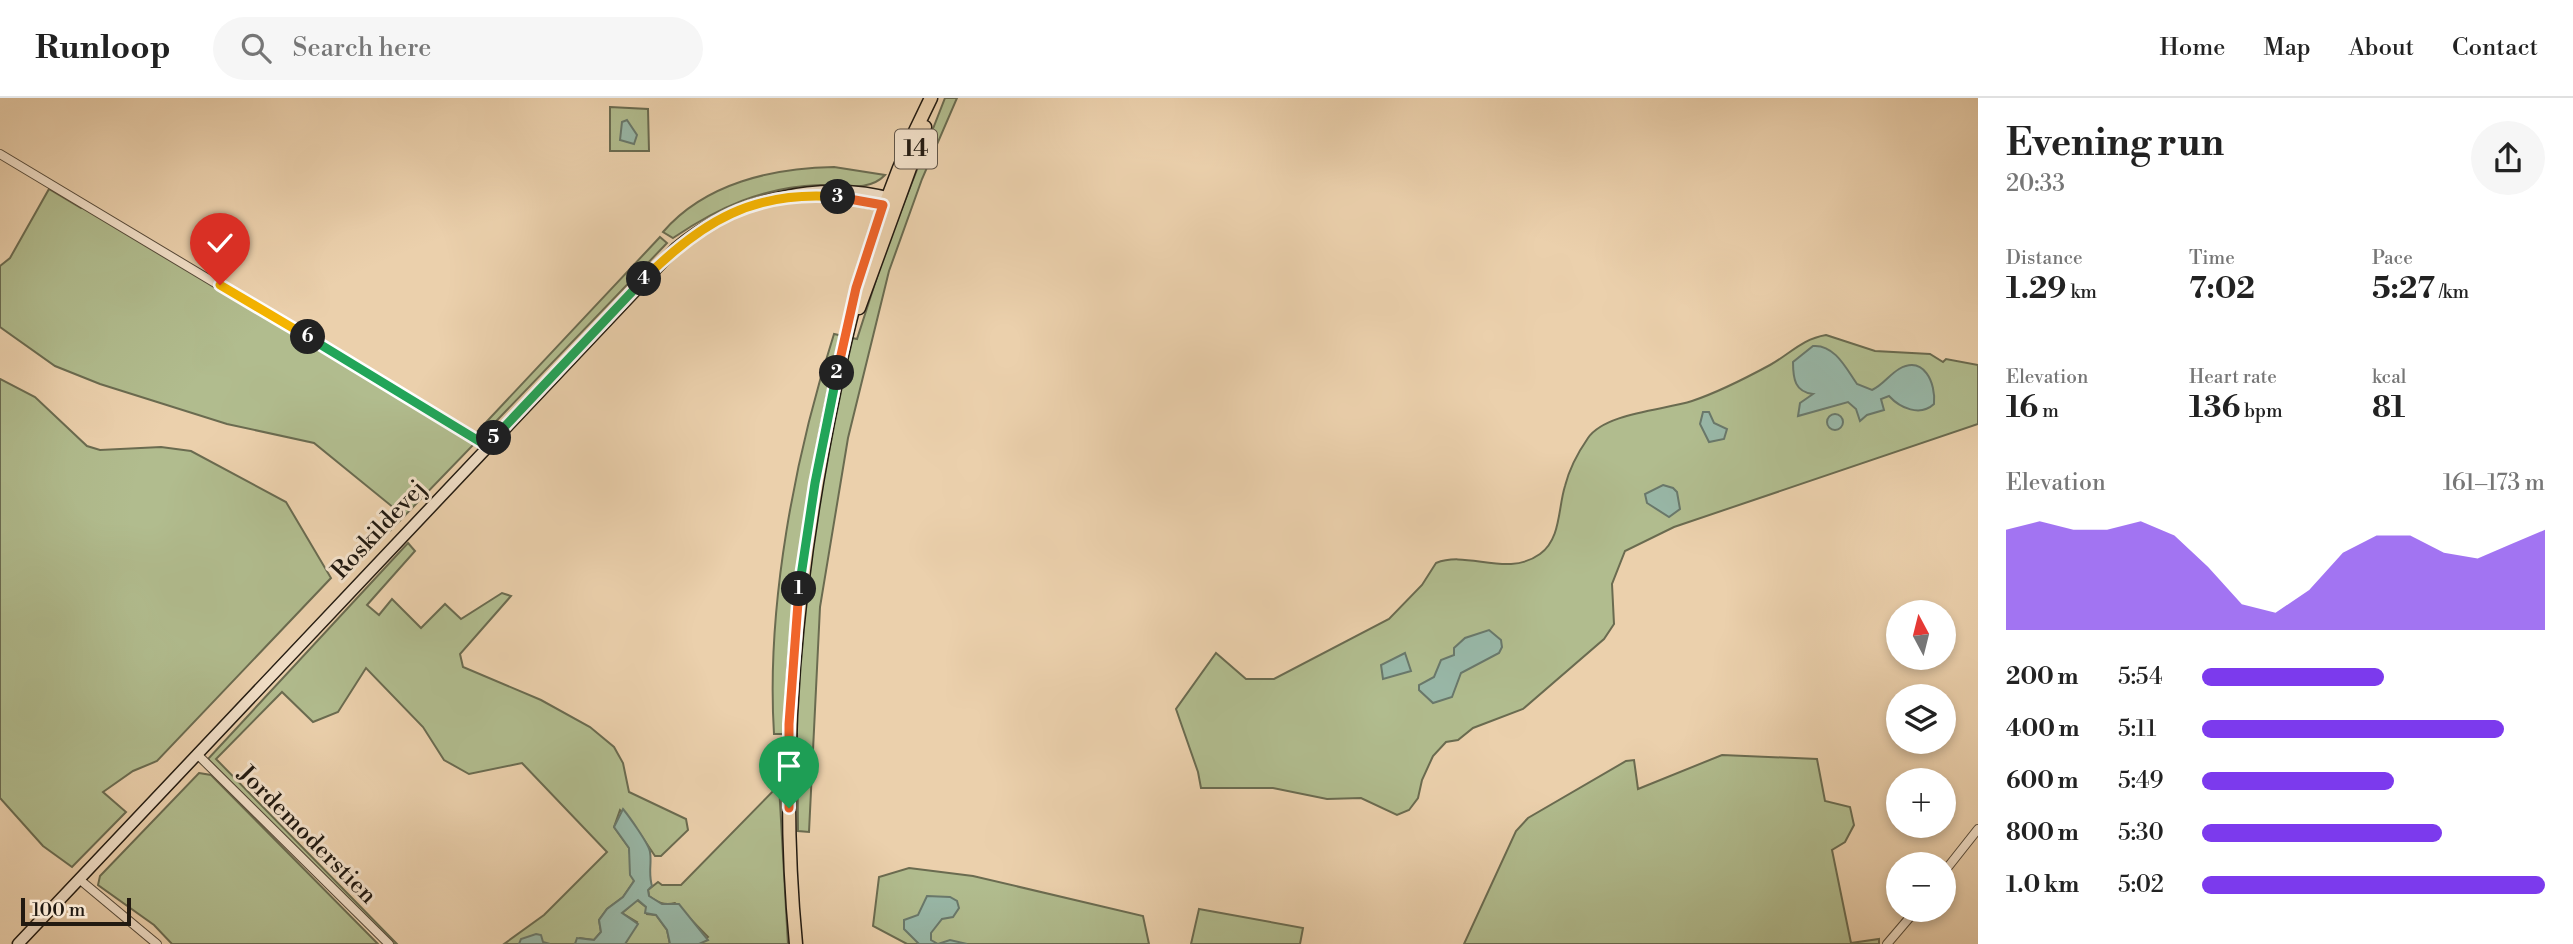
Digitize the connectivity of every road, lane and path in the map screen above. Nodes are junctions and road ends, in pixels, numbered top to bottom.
1 (931, 98) edge
2 (937, 98) edge
3 (0, 154) edge
4 (890, 203) junction
5 (487, 446) junction
6 (197, 754) junction
7 (1978, 829) edge
8 (1956, 857) edge
9 (79, 879) junction
10 (1906, 922) edge
11 (18, 944) edge
12 (157, 944) edge
13 (389, 944) edge
14 (796, 944) edge
15 (1887, 944) edge

1 - 4 main road, 14
2 - 4 main road, 14
3 - 5 street
4 - 5 street, Roskildevej
4 - 14 main road, 14
5 - 6 street, Roskildevej
6 - 9 street, Roskildevej
6 - 13 street, Jordemoderstien
7 - 8 street
9 - 11 street, Roskildevej
9 - 12 street
10 - 15 street

